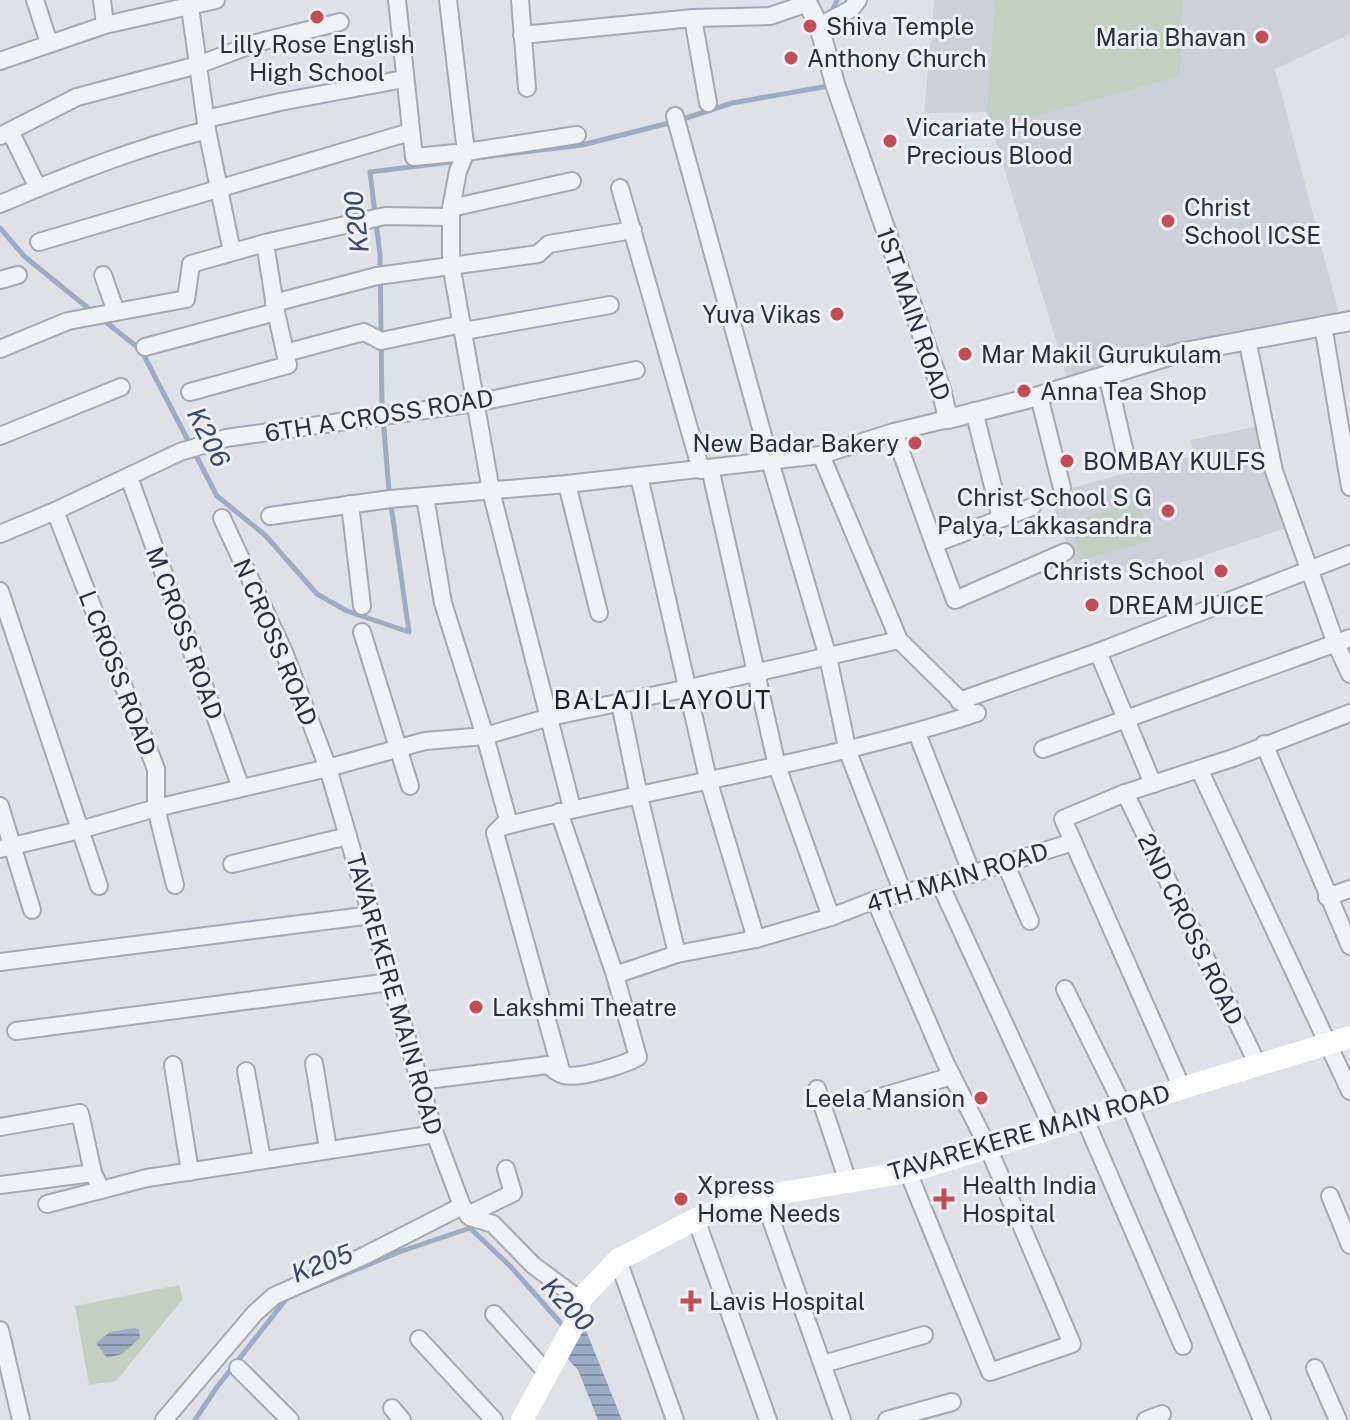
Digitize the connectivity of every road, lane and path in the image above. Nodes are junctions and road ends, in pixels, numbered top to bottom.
1 (35, 0) edge
2 (102, 0) edge
3 (216, 0) edge
4 (397, 0) edge
5 (448, 0) edge
6 (520, 0) edge
7 (858, 0) edge
8 (190, 2) edge
9 (807, 2) edge
10 (693, 18) junction
11 (340, 22) dead end
12 (105, 25) junction
13 (819, 26) junction
14 (522, 35) junction
15 (49, 43) junction
16 (0, 61) edge
17 (198, 65) junction
18 (404, 79) junction
19 (527, 88) dead end
20 (708, 103) dead end
21 (675, 116) dead end
22 (206, 125) junction
23 (410, 132) junction
24 (5, 133) edge
25 (577, 135) dead end
26 (466, 152) junction
27 (572, 181) dead end
28 (38, 188) junction
29 (620, 188) dead end
30 (217, 189) junction
31 (0, 204) edge
32 (450, 212) junction
33 (633, 230) junction
34 (39, 242) dead end
35 (265, 243) junction
36 (232, 252) junction
37 (451, 264) junction
38 (18, 275) dead end
39 (103, 275) dead end
40 (0, 280) edge
41 (610, 305) dead end
42 (275, 308) junction
43 (116, 312) junction
44 (1350, 321) edge
45 (1323, 325) junction
46 (463, 327) junction
47 (1247, 339) junction
48 (145, 347) dead end
49 (0, 349) edge
50 (285, 353) junction
51 (636, 370) dead end
52 (1107, 374) junction
53 (121, 387) dead end
54 (190, 392) dead end
55 (1039, 396) junction
56 (475, 403) junction
57 (974, 411) junction
58 (948, 419) junction
59 (894, 432) junction
60 (0, 436) edge
61 (821, 455) junction
62 (770, 461) junction
63 (1127, 462) dead end
64 (705, 469) junction
65 (639, 476) junction
66 (129, 477) junction
67 (567, 484) junction
68 (1350, 487) edge
69 (1062, 488) dead end
70 (491, 491) junction
71 (425, 497) junction
72 (350, 504) junction
73 (1032, 507) dead end
74 (55, 511) junction
75 (270, 516) dead end
76 (222, 518) dead end
77 (1001, 518) junction
78 (0, 534) edge
79 (934, 544) junction
80 (1065, 552) dead end
81 (1350, 554) edge
82 (1311, 569) junction
83 (0, 591) edge
84 (362, 606) dead end
85 (599, 613) dead end
86 (362, 632) dead end
87 (899, 640) junction
88 (1343, 641) edge
89 (1098, 652) junction
90 (828, 657) junction
91 (755, 672) junction
92 (1350, 674) edge
93 (689, 688) junction
94 (959, 701) junction
95 (620, 703) junction
96 (550, 717) junction
97 (1125, 718) junction
98 (1348, 719) edge
99 (917, 733) junction
100 (485, 736) junction
101 (1264, 744) junction
102 (399, 748) junction
103 (1043, 749) dead end
104 (848, 752) junction
105 (777, 766) junction
106 (328, 768) junction
107 (1199, 769) junction
108 (708, 779) junction
109 (1153, 784) junction
110 (410, 786) dead end
111 (241, 788) junction
112 (1125, 793) junction
113 (639, 796) junction
114 (0, 806) edge
115 (156, 808) junction
116 (566, 810) junction
117 (501, 827) junction
118 (80, 830) junction
119 (348, 836) junction
120 (1073, 842) junction
121 (7, 848) edge
122 (232, 864) dead end
123 (1006, 865) junction
124 (972, 874) junction
125 (940, 884) junction
126 (175, 885) dead end
127 (99, 886) dead end
128 (1350, 889) edge
129 (903, 893) junction
130 (1327, 897) junction
131 (875, 900) junction
132 (32, 910) dead end
133 (372, 915) junction
134 (831, 917) junction
135 (1030, 921) dead end
136 (756, 939) junction
137 (1350, 946) edge
138 (677, 954) junction
139 (0, 962) edge
140 (615, 975) junction
141 (390, 982) junction
142 (1065, 989) dead end
143 (16, 1031) dead end
144 (1350, 1037) edge
145 (1327, 1044) junction
146 (314, 1063) dead end
147 (173, 1065) dead end
148 (1258, 1065) junction
149 (246, 1071) dead end
150 (562, 1074) junction
151 (952, 1076) junction
152 (419, 1081) junction
153 (1182, 1088) junction
154 (817, 1089) dead end
155 (1350, 1091) edge
156 (870, 1100) dead end
157 (1126, 1105) junction
158 (1084, 1117) junction
159 (0, 1127) edge
160 (1052, 1127) junction
161 (435, 1134) junction
162 (987, 1145) junction
163 (328, 1149) junction
164 (262, 1159) junction
165 (506, 1169) dead end
166 (190, 1172) junction
167 (908, 1172) junction
168 (93, 1173) junction
169 (848, 1182) junction
170 (0, 1185) edge
171 (101, 1189) junction
172 (1330, 1196) dead end
173 (763, 1197) junction
174 (47, 1204) dead end
175 (466, 1212) junction
176 (696, 1219) junction
177 (1350, 1245) edge
178 (618, 1260) junction
179 (578, 1310) junction
180 (494, 1314) dead end
181 (0, 1330) edge
182 (924, 1335) dead end
183 (419, 1339) dead end
184 (1183, 1346) dead end
185 (823, 1364) junction
186 (238, 1368) dead end
187 (1315, 1368) dead end
188 (547, 1373) junction
189 (952, 1402) dead end
190 (21, 1420) edge
191 (164, 1420) edge
192 (290, 1420) edge
193 (494, 1420) edge
194 (522, 1420) edge
195 (675, 1420) edge
196 (768, 1420) edge
197 (842, 1420) edge
198 (887, 1420) edge
199 (1262, 1420) edge
200 (1338, 1420) edge

1 - 15 street
2 - 12 street
3 - 8 street
4 - 18 street
5 - 26 street
6 - 14 street
7 - 13 street
8 - 12 street
8 - 17 street
9 - 10 street
9 - 13 street, 1ST MAIN ROAD
10 - 14 street
10 - 20 street
11 - 17 street
12 - 15 street
13 - 58 street, 1ST MAIN ROAD
14 - 19 street
15 - 16 street
17 - 22 street
17 - 24 street
18 - 22 street
18 - 23 street
21 - 62 street
22 - 28 street
22 - 30 street
23 - 26 street
23 - 30 street
24 - 28 street
25 - 26 street
26 - 32 street
27 - 32 street
28 - 31 street
29 - 33 street
30 - 34 street
30 - 36 street
32 - 35 street
32 - 37 street
33 - 37 street
33 - 64 street
35 - 36 street
35 - 42 street
36 - 43 street
37 - 42 street
37 - 46 street
38 - 40 street
39 - 43 street
41 - 46 street
42 - 48 street
42 - 50 street
43 - 49 street
44 - 45 street, 1ST MAIN ROAD
45 - 47 street, 1ST MAIN ROAD
45 - 68 street
46 - 50 street
46 - 56 street
47 - 52 street, 1ST MAIN ROAD
47 - 82 street
50 - 54 street
51 - 56 street, 6TH A CROSS ROAD
52 - 55 street, 1ST MAIN ROAD
52 - 63 street
53 - 60 street
55 - 57 street, 1ST MAIN ROAD
55 - 69 street
56 - 66 street, 6TH A CROSS ROAD
56 - 70 street
57 - 58 street, 1ST MAIN ROAD
57 - 77 street
58 - 59 street
59 - 61 street
59 - 79 street
61 - 62 street
61 - 87 street
62 - 64 street
62 - 90 street
64 - 65 street
64 - 91 street
65 - 67 street
65 - 93 street
66 - 74 street, 6TH A CROSS ROAD
66 - 111 street, M CROSS ROAD
67 - 70 street
67 - 85 street
70 - 71 street
70 - 96 street
71 - 72 street
71 - 100 street
72 - 75 street
72 - 84 street
73 - 77 street
74 - 78 street, 6TH A CROSS ROAD
74 - 115 street, L CROSS ROAD
76 - 106 street, N CROSS ROAD
77 - 79 street
79 - 80 street
81 - 82 street
82 - 88 street
82 - 89 street
83 - 118 street
86 - 102 street
87 - 90 street
87 - 94 street
88 - 92 street
88 - 97 street
89 - 94 street
89 - 97 street
90 - 91 street
90 - 104 street
91 - 93 street
91 - 105 street
93 - 95 street
93 - 108 street
94 - 99 street
95 - 96 street
95 - 113 street
96 - 100 street
96 - 116 street
97 - 103 street
97 - 109 street
98 - 101 street, 4TH MAIN ROAD
99 - 104 street
99 - 124 street
100 - 102 street
100 - 117 street
101 - 107 street, 4TH MAIN ROAD
101 - 130 street
102 - 106 street
102 - 110 street
104 - 105 street
104 - 129 street
105 - 108 street
105 - 134 street
106 - 111 street
106 - 119 street, TAVAREKERE MAIN ROAD
107 - 109 street, 4TH MAIN ROAD
107 - 145 street
108 - 113 street
108 - 136 street
109 - 112 street, 4TH MAIN ROAD
111 - 115 street
112 - 120 street, 4TH MAIN ROAD
112 - 148 street, 2ND CROSS ROAD
113 - 116 street
113 - 138 street
114 - 121 street
115 - 118 street
115 - 126 street, L CROSS ROAD
116 - 117 street
116 - 140 street
117 - 150 street
118 - 121 street
118 - 127 street
119 - 122 street
119 - 133 street, TAVAREKERE MAIN ROAD
120 - 123 street, 4TH MAIN ROAD
120 - 153 street
121 - 132 street
123 - 124 street, 4TH MAIN ROAD
123 - 135 street
124 - 125 street, 4TH MAIN ROAD
125 - 129 street, 4TH MAIN ROAD
125 - 160 street
128 - 130 street
129 - 131 street, 4TH MAIN ROAD
130 - 137 street
131 - 134 street, 4TH MAIN ROAD
131 - 151 street
133 - 139 street
133 - 141 street, TAVAREKERE MAIN ROAD
134 - 136 street, 4TH MAIN ROAD
136 - 138 street, 4TH MAIN ROAD
138 - 140 street, 4TH MAIN ROAD
140 - 150 street
141 - 143 street
141 - 152 street, TAVAREKERE MAIN ROAD
142 - 157 street
144 - 145 main road, TAVAREKERE MAIN ROAD
145 - 148 main road, TAVAREKERE MAIN ROAD
145 - 155 street
146 - 163 street
147 - 166 street
148 - 153 main road, TAVAREKERE MAIN ROAD
149 - 164 street
150 - 152 street
151 - 156 street
151 - 162 street
152 - 161 street, TAVAREKERE MAIN ROAD
153 - 157 main road, TAVAREKERE MAIN ROAD
154 - 169 street
157 - 158 main road, TAVAREKERE MAIN ROAD
157 - 199 street
158 - 160 main road, TAVAREKERE MAIN ROAD
158 - 184 street
159 - 168 street
160 - 162 main road, TAVAREKERE MAIN ROAD
161 - 163 street
161 - 175 street, TAVAREKERE MAIN ROAD
162 - 167 main road, TAVAREKERE MAIN ROAD
162 - 167 street
163 - 164 street
164 - 166 street
165 - 175 street
166 - 171 street
167 - 169 main road, TAVAREKERE MAIN ROAD
168 - 170 street
168 - 171 street
169 - 173 main road, TAVAREKERE MAIN ROAD
171 - 174 street
172 - 177 street
173 - 176 main road, TAVAREKERE MAIN ROAD
173 - 185 street
175 - 179 street
175 - 191 street
176 - 178 main road, TAVAREKERE MAIN ROAD
176 - 196 street
178 - 179 main road, TAVAREKERE MAIN ROAD
178 - 195 street
179 - 188 main road, TAVAREKERE MAIN ROAD
180 - 188 street
181 - 190 street
182 - 185 street
183 - 193 street
185 - 197 street
186 - 192 street
187 - 200 street
188 - 194 main road, TAVAREKERE MAIN ROAD
189 - 198 street

